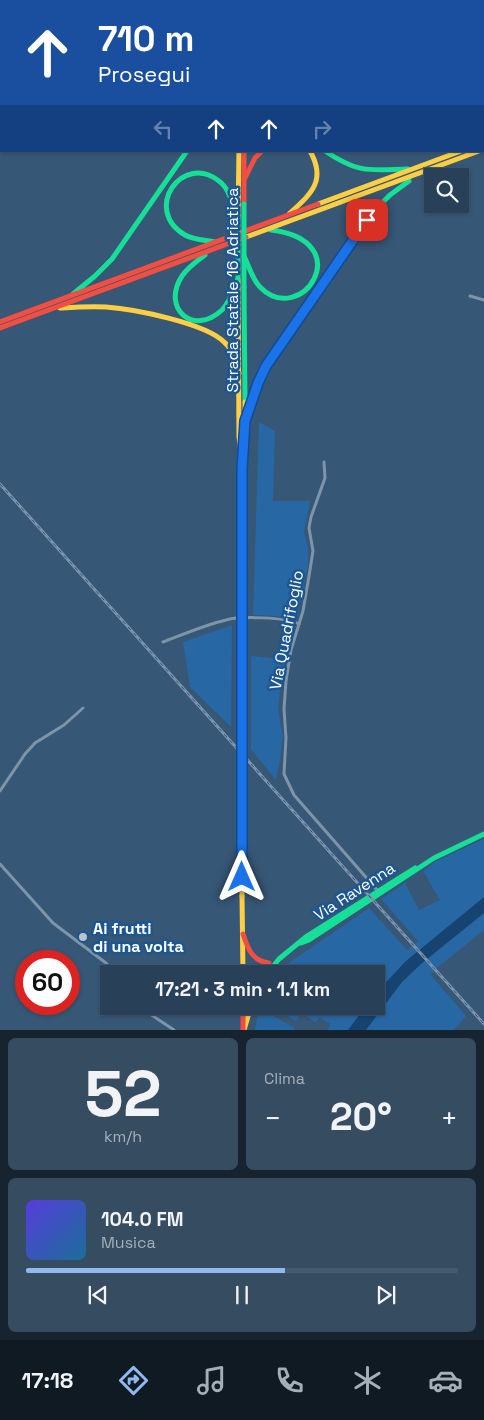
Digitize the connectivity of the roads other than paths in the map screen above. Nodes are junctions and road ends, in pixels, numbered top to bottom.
1 (186, 152) edge
2 (239, 152) edge
3 (244, 152) edge
4 (261, 152) edge
5 (311, 152) edge
6 (327, 152) edge
7 (458, 152) edge
8 (477, 152) edge
9 (412, 170) junction
10 (418, 175) junction
11 (244, 180) junction
12 (242, 194) junction
13 (286, 217) junction
14 (238, 218) junction
15 (270, 229) junction
16 (216, 242) junction
17 (210, 251) junction
18 (244, 256) junction
19 (238, 279) junction
20 (241, 288) junction
21 (72, 296) junction
22 (470, 296) dead end
23 (484, 300) edge
24 (54, 308) junction
25 (0, 322) edge
26 (0, 328) edge
27 (240, 372) junction
28 (245, 421) junction
29 (242, 459) junction
30 (324, 462) dead end
31 (299, 624) junction
32 (163, 642) dead end
33 (83, 708) dead end
34 (0, 791) edge
35 (484, 834) edge
36 (0, 864) edge
37 (423, 865) junction
38 (378, 891) junction
39 (243, 932) junction
40 (301, 943) junction
41 (279, 959) junction
42 (269, 963) junction
43 (108, 965) edge
44 (244, 965) edge
45 (264, 965) edge
46 (274, 965) edge
47 (152, 1015) edge
48 (243, 1015) edge
49 (249, 1015) edge
50 (174, 1030) edge
51 (244, 1030) edge

1 - 21 main road
2 - 12 main road, Strada Statale 16 Adriatica
3 - 11 main road, Strada Statale 16 Adriatica
4 - 11 main road
5 - 13 main road
6 - 9 main road
7 - 9 main road
8 - 10 main road
9 - 13 main road
10 - 15 main road
10 - 28 main road
11 - 12 main road, Strada Statale 16 Adriatica
12 - 14 main road, Strada Statale 16 Adriatica
12 - 18 main road, Strada Statale 16 Adriatica, bridge
13 - 16 main road
14 - 16 main road
14 - 19 main road, Strada Statale 16 Adriatica, bridge
15 - 17 main road
15 - 18 main road
16 - 21 main road
17 - 19 main road
17 - 24 main road
18 - 20 main road, Strada Statale 16 Adriatica, bridge
19 - 20 main road, Strada Statale 16 Adriatica
20 - 27 main road, Strada Statale 16 Adriatica
20 - 28 main road, Strada Statale 16 Adriatica
21 - 25 main road
22 - 23 street
24 - 26 main road
24 - 27 main road
27 - 29 main road, Strada Statale 16 Adriatica
28 - 29 main road, Strada Statale 16 Adriatica
29 - 39 main road, Strada Statale 16 Adriatica, bridge
30 - 31 street, Via Quadrifoglio
31 - 32 street
31 - 38 street, Via Quadrifoglio
33 - 34 street
35 - 37 main road, Via Ravenna
36 - 43 street
37 - 38 main road, Via Ravenna
37 - 40 main road, Via Ravenna
38 - 40 main road, Via Ravenna
39 - 42 main road
39 - 44 main road, Strada Statale 16 Adriatica
40 - 41 main road, Via Ravenna
41 - 42 main road, Via Ravenna
41 - 46 main road, Via Ravenna
42 - 45 main road, Via Ravenna
47 - 50 street
48 - 51 main road
49 - 51 main road

